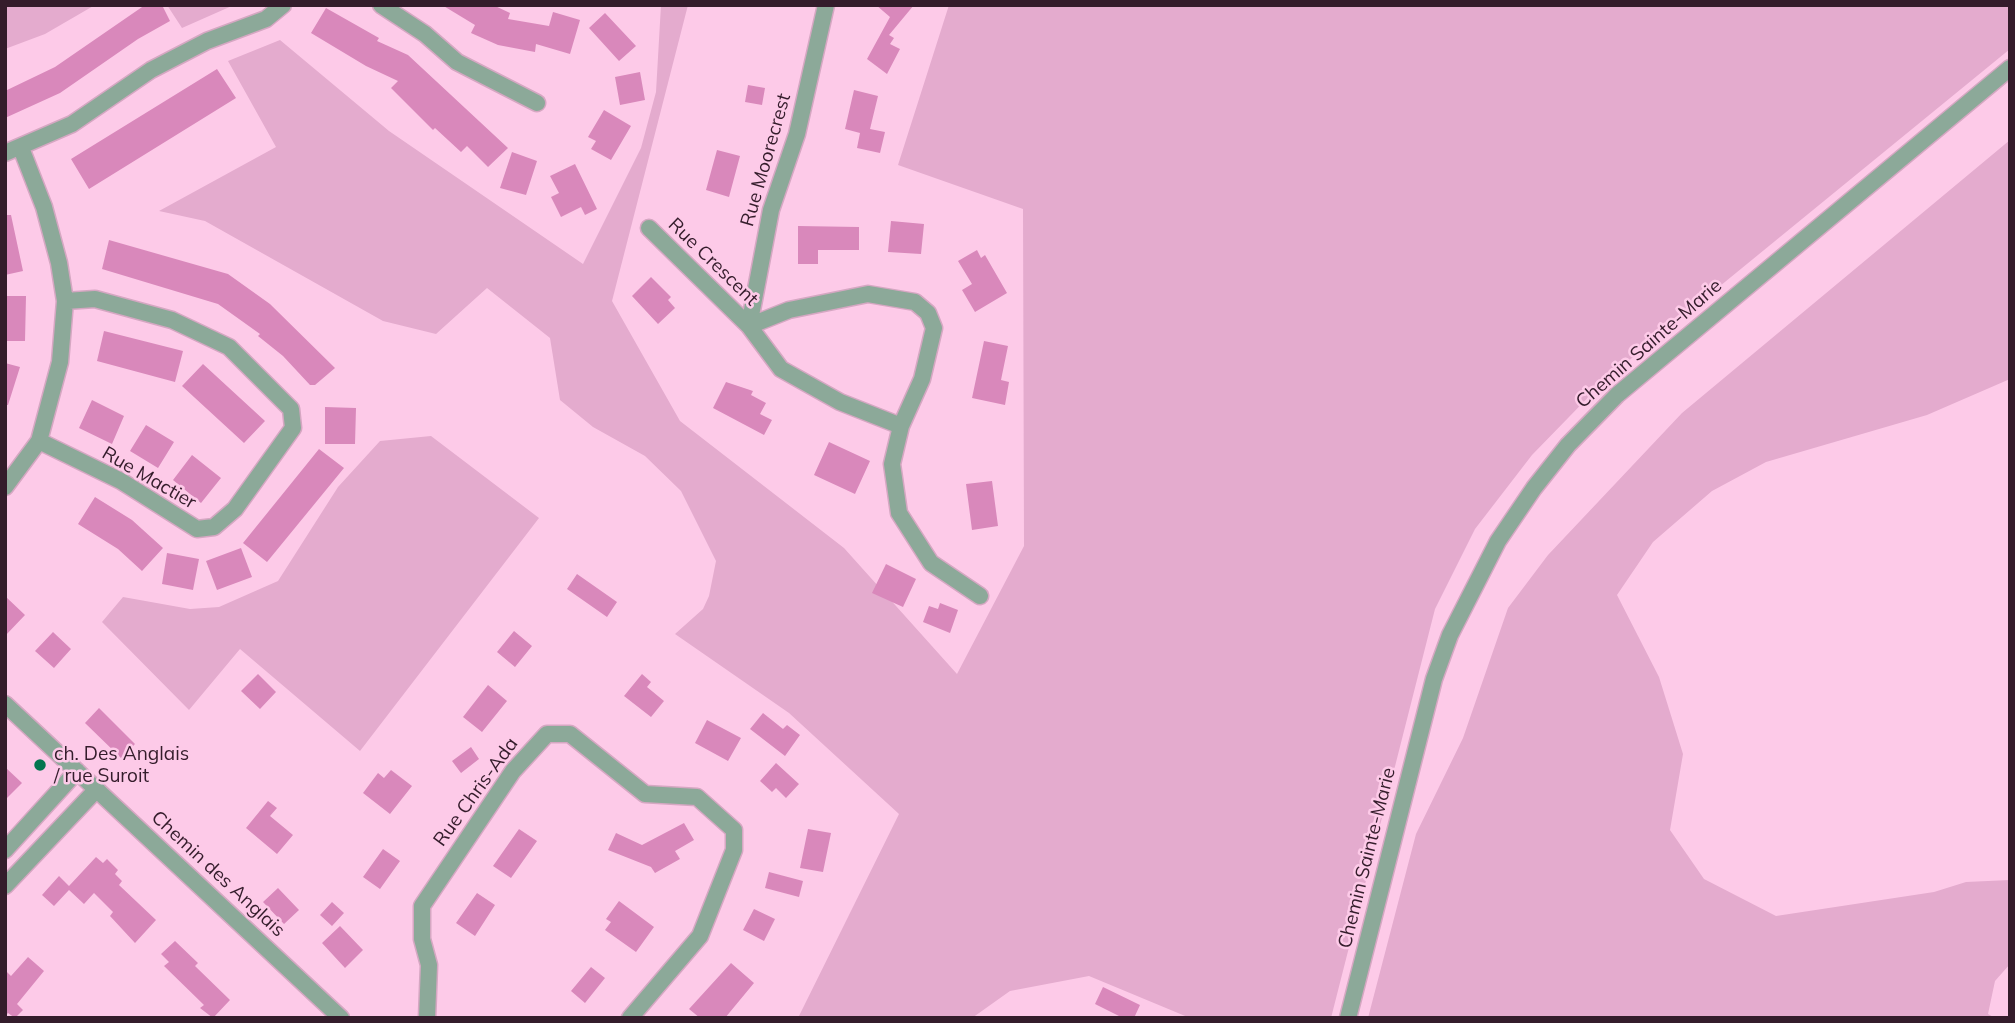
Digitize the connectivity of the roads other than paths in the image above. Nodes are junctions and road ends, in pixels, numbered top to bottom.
1 (283, 5) edge
2 (381, 5) edge
3 (826, 5) edge
4 (2010, 68) edge
5 (537, 103) dead end
6 (21, 148) junction
7 (5, 153) edge
8 (649, 228) dead end
9 (65, 301) junction
10 (749, 326) junction
11 (901, 426) junction
12 (38, 441) junction
13 (5, 487) edge
14 (980, 596) dead end
15 (5, 704) edge
16 (77, 771) junction
17 (97, 789) junction
18 (5, 849) edge
19 (5, 886) edge
20 (341, 1018) edge
21 (427, 1018) edge
22 (629, 1018) edge
23 (1348, 1018) edge

1 - 6 street
2 - 5 street
3 - 10 street, Rue Moorecrest
4 - 23 street, Chemin Sainte-Marie
6 - 7 street
6 - 9 street
8 - 10 street, Rue Crescent
9 - 12 street
9 - 12 street, Rue Mactier
10 - 11 street, Rue Crescent
10 - 11 street, Rue Crescent
11 - 14 street, Rue Crescent
12 - 13 street
15 - 16 street, Chemin des Anglais
16 - 17 street, Chemin des Anglais
16 - 18 street
17 - 19 street
17 - 20 street, Chemin des Anglais
21 - 22 street, Rue Chris-Ada

